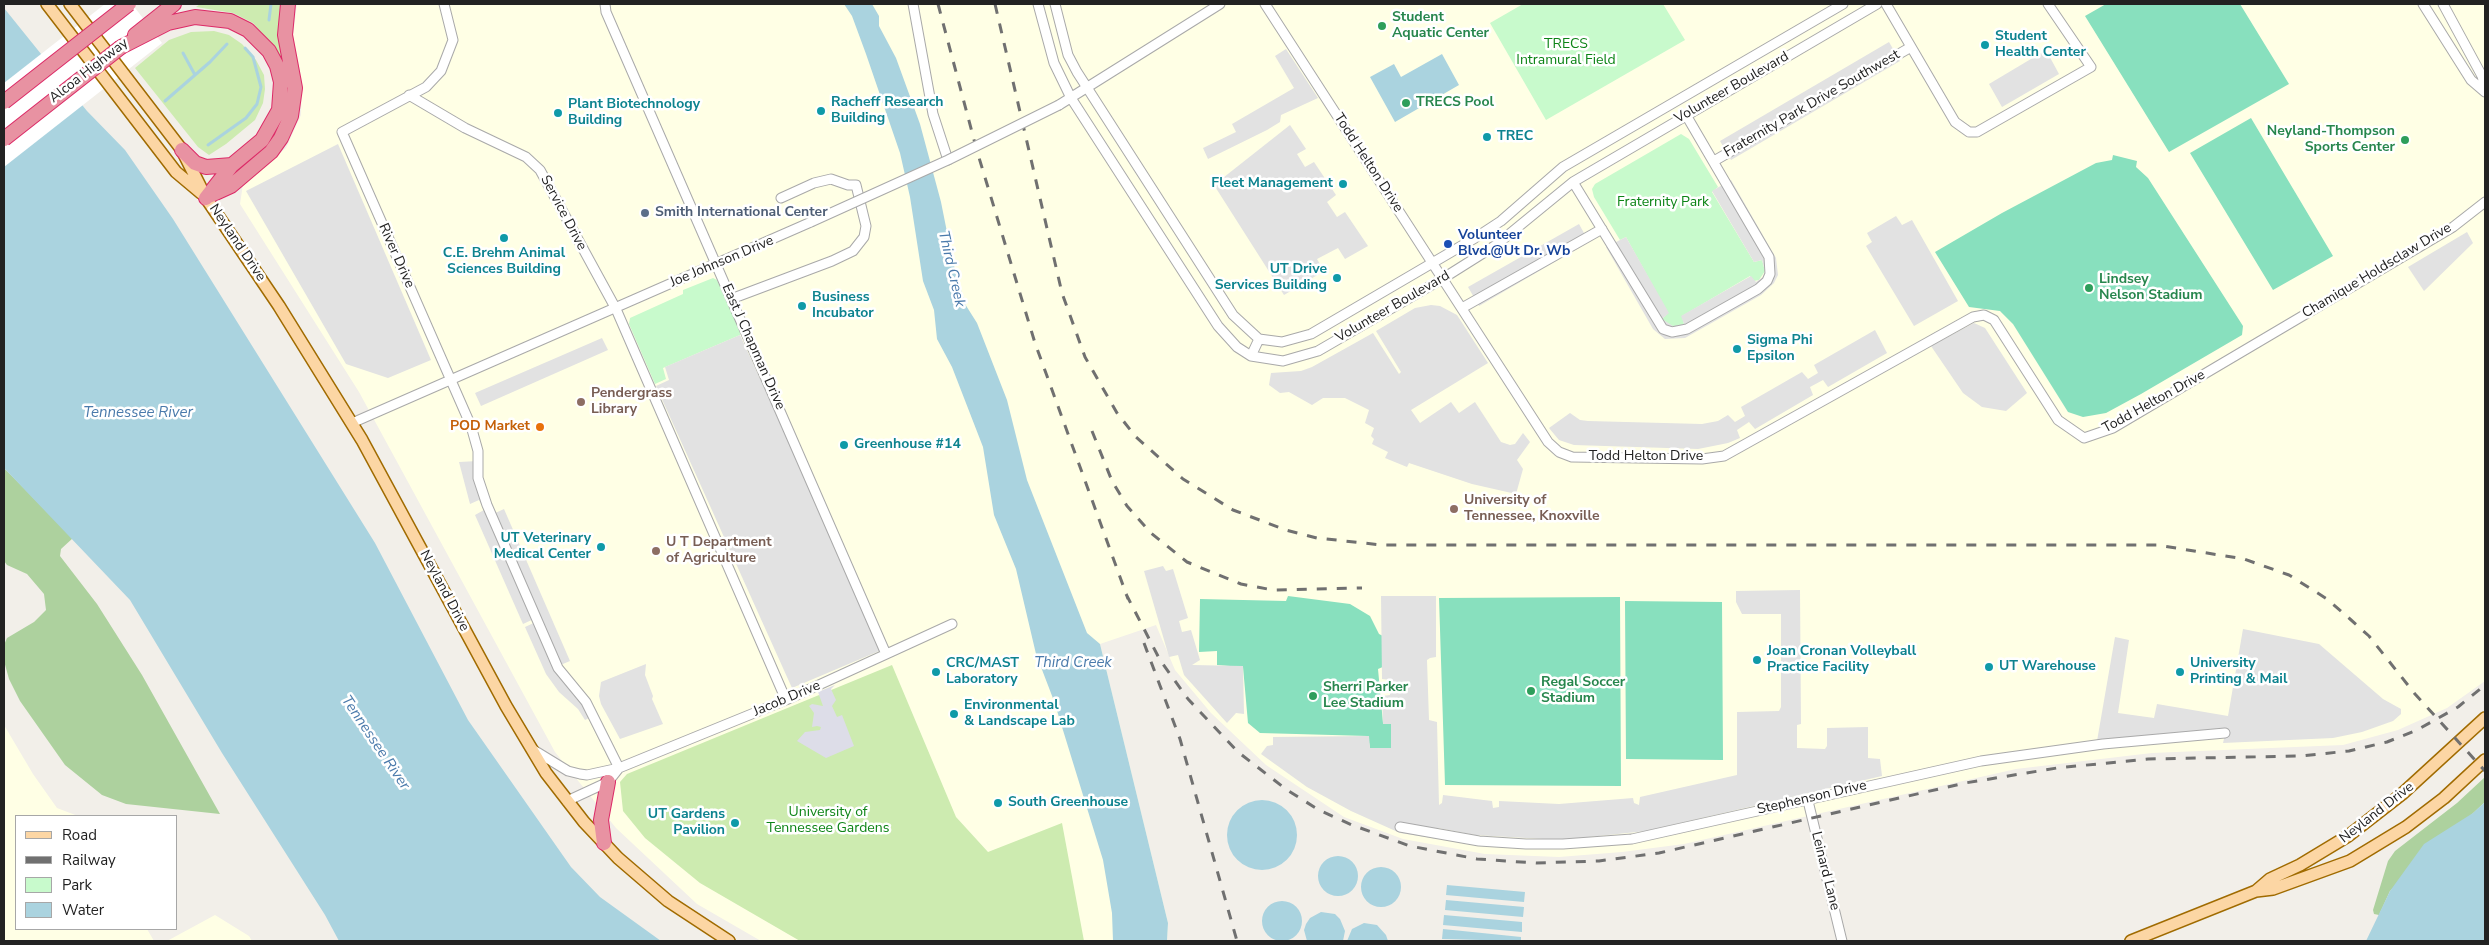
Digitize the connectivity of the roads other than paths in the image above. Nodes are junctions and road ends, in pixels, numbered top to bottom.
1 (47, 4) edge
2 (70, 4) edge
3 (129, 4) edge
4 (174, 4) edge
5 (288, 4) edge
6 (444, 4) edge
7 (913, 4) edge
8 (1038, 4) edge
9 (1055, 4) edge
10 (1220, 4) edge
11 (1265, 4) edge
12 (1843, 4) edge
13 (1876, 4) edge
14 (1886, 4) edge
15 (2048, 4) edge
16 (2423, 4) edge
17 (2443, 4) edge
18 (606, 8) edge
19 (151, 28) junction
20 (1910, 47) junction
21 (1086, 88) junction
22 (2485, 88) edge
23 (2485, 92) edge
24 (409, 95) junction
25 (1071, 98) junction
26 (4, 102) edge
27 (1686, 115) junction
28 (4, 139) edge
29 (182, 150) junction
30 (948, 160) junction
31 (1714, 161) junction
32 (232, 165) junction
33 (1574, 182) junction
34 (206, 198) junction
35 (781, 198) dead end
36 (2485, 202) edge
37 (1602, 229) junction
38 (715, 263) junction
39 (1432, 264) junction
40 (1442, 279) junction
41 (732, 299) junction
42 (1462, 308) junction
43 (616, 309) junction
44 (2266, 337) joint
45 (1259, 339) junction
46 (1251, 356) junction
47 (450, 380) junction
48 (352, 423) junction
49 (952, 624) dead end
50 (886, 654) junction
51 (786, 700) junction
52 (2485, 718) edge
53 (2225, 733) dead end
54 (529, 747) junction
55 (2485, 760) edge
56 (619, 768) junction
57 (608, 782) junction
58 (567, 801) junction
59 (1808, 801) junction
60 (1400, 827) dead end
61 (604, 843) junction
62 (2256, 891) junction
63 (729, 941) edge
64 (1842, 941) edge
65 (2131, 941) edge

1 - 34 main road, Neyland Drive
2 - 29 main road, Neyland Drive
3 - 26 highway, Alcoa Highway, bridge
4 - 19 highway, Alcoa Highway
5 - 34 highway
6 - 24 street
7 - 30 street
8 - 25 street, Volunteer Boulevard
9 - 21 street
10 - 21 street, Joe Johnson Drive
11 - 39 street, Todd Helton Drive
12 - 39 street, Volunteer Boulevard
13 - 27 street, Volunteer Boulevard
14 - 20 street, Fraternity Park Drive Southwest
15 - 20 street, Fraternity Park Drive Southwest
16 - 23 street
17 - 22 street
18 - 38 street, East J Chapman Drive
19 - 28 highway, Alcoa Highway, bridge
19 - 32 highway
20 - 31 street, Fraternity Park Drive Southwest
21 - 25 street, Joe Johnson Drive
21 - 45 street
24 - 43 street, Service Drive
24 - 47 street, River Drive
25 - 30 street, Joe Johnson Drive, bridge
25 - 46 street, Volunteer Boulevard
27 - 31 street, Fraternity Park Drive Southwest
27 - 33 street, Volunteer Boulevard
29 - 32 highway
29 - 34 main road, Neyland Drive
30 - 38 street, Joe Johnson Drive, bridge
31 - 37 street, Fraternity Park Drive Southwest
32 - 34 highway
33 - 37 street, Fraternity Park Drive Southwest
33 - 40 street, Volunteer Boulevard
34 - 48 main road, Neyland Drive
35 - 41 street
36 - 44 street, Chamique Holdsclaw Drive
37 - 42 street
38 - 41 street, East J Chapman Drive
38 - 43 street, Joe Johnson Drive
39 - 40 street, Todd Helton Drive
39 - 45 street, Volunteer Boulevard
40 - 42 street, Todd Helton Drive
40 - 46 street, Volunteer Boulevard
41 - 50 street, East J Chapman Drive
42 - 44 street, Todd Helton Drive
43 - 47 street, Joe Johnson Drive
43 - 51 street, Service Drive
45 - 46 street
47 - 48 street, Joe Johnson Drive
47 - 56 street, River Drive
48 - 54 main road, Neyland Drive
49 - 50 street, Jacob Drive
50 - 51 street, Jacob Drive
51 - 56 street, Jacob Drive
52 - 62 main road, Neyland Drive
53 - 59 street, Stephenson Drive
54 - 56 street, Jacob Drive
54 - 58 main road, Neyland Drive
55 - 62 main road, Neyland Drive
56 - 57 street, Jacob Drive
57 - 58 street, Jacob Drive
57 - 61 highway
58 - 61 main road, Neyland Drive
59 - 60 street, Stephenson Drive
59 - 64 street, Leinard Lane
61 - 63 main road, Neyland Drive
62 - 65 main road, Neyland Drive

